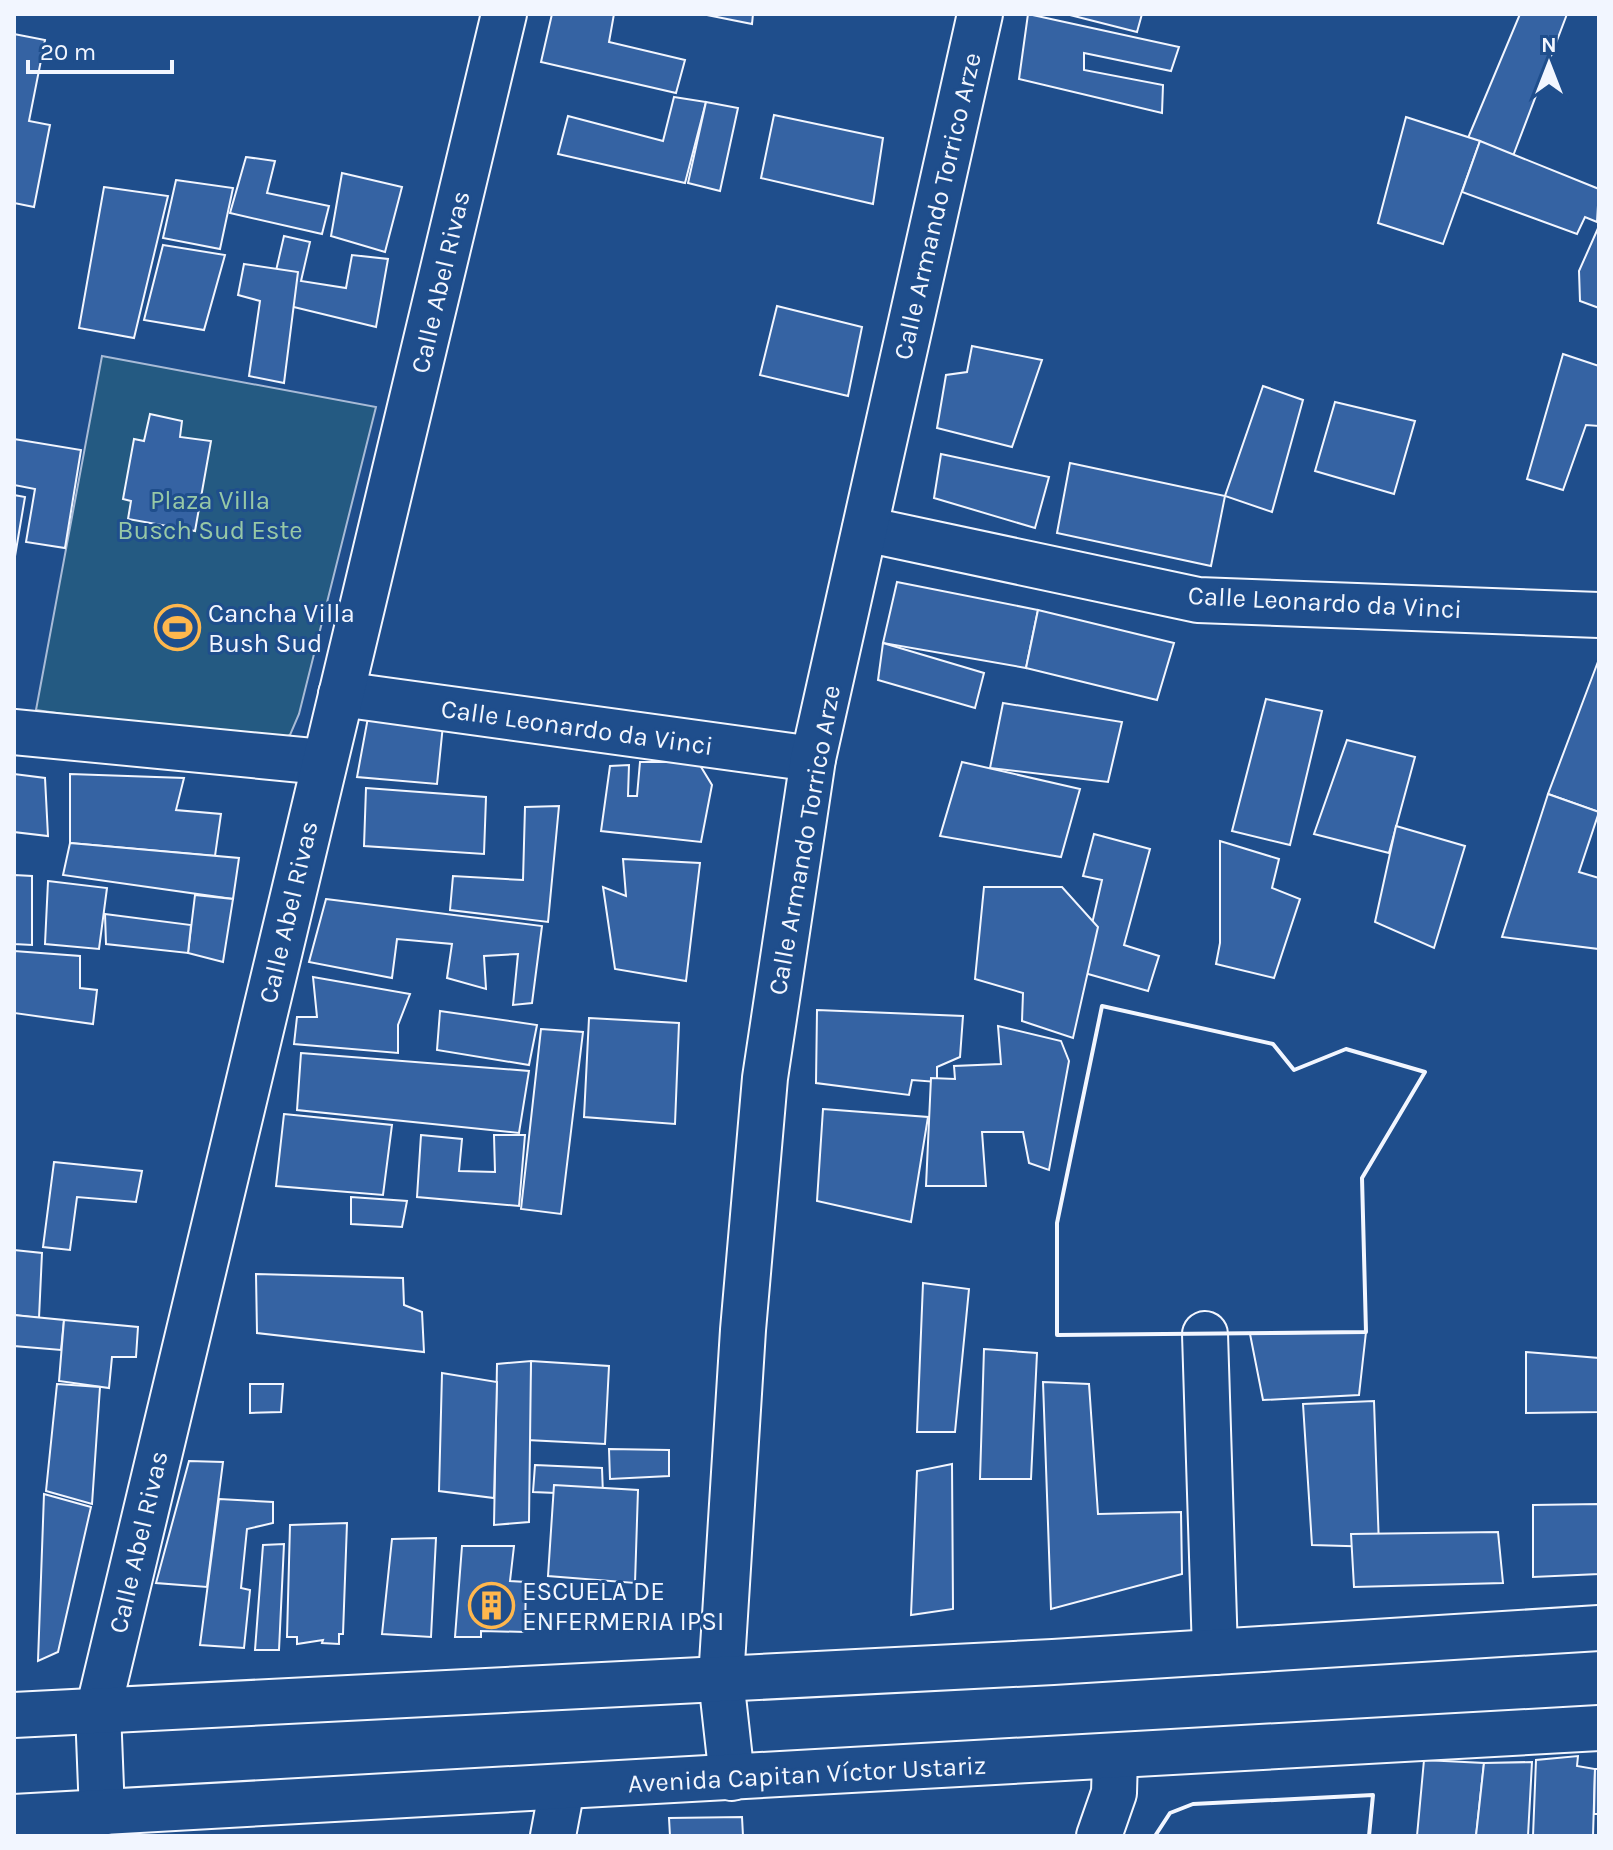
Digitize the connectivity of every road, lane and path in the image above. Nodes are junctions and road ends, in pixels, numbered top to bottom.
1 (504, 14) edge
2 (980, 14) edge
3 (865, 529) junction
4 (1599, 615) edge
5 (341, 694) junction
6 (14, 732) edge
7 (813, 759) junction
8 (323, 762) junction
9 (1205, 1334) dead end
10 (1599, 1628) edge
11 (1215, 1652) junction
12 (721, 1679) junction
13 (98, 1711) junction
14 (14, 1715) edge
15 (1599, 1728) edge
16 (1115, 1757) junction
17 (732, 1778) junction
18 (562, 1788) junction
19 (102, 1813) junction
20 (14, 1817) edge
21 (553, 1836) edge
22 (1099, 1836) edge

1 - 5 street, Calle Abel Rivas
2 - 3 street, Calle Armando Torrico Arze
3 - 4 street, Calle Leonardo da Vinci
3 - 7 street, Calle Armando Torrico Arze
5 - 7 street, Calle Leonardo da Vinci
5 - 8 street, Calle Abel Rivas
6 - 8 street
7 - 12 street, Calle Armando Torrico Arze
8 - 13 street, Calle Abel Rivas
9 - 11 street
10 - 11 street
11 - 12 street
12 - 13 street
12 - 17 street, Calle Armando Torrico Arze
13 - 14 street
13 - 19 street, Calle Abel Rivas
15 - 16 street, Avenida Capitan Víctor Ustariz
16 - 17 street, Avenida Capitan Víctor Ustariz
16 - 22 street
17 - 18 street, Avenida Capitan Víctor Ustariz
18 - 19 street, Avenida Capitan Víctor Ustariz
18 - 21 street
19 - 20 street, Avenida Capitan Víctor Ustariz

